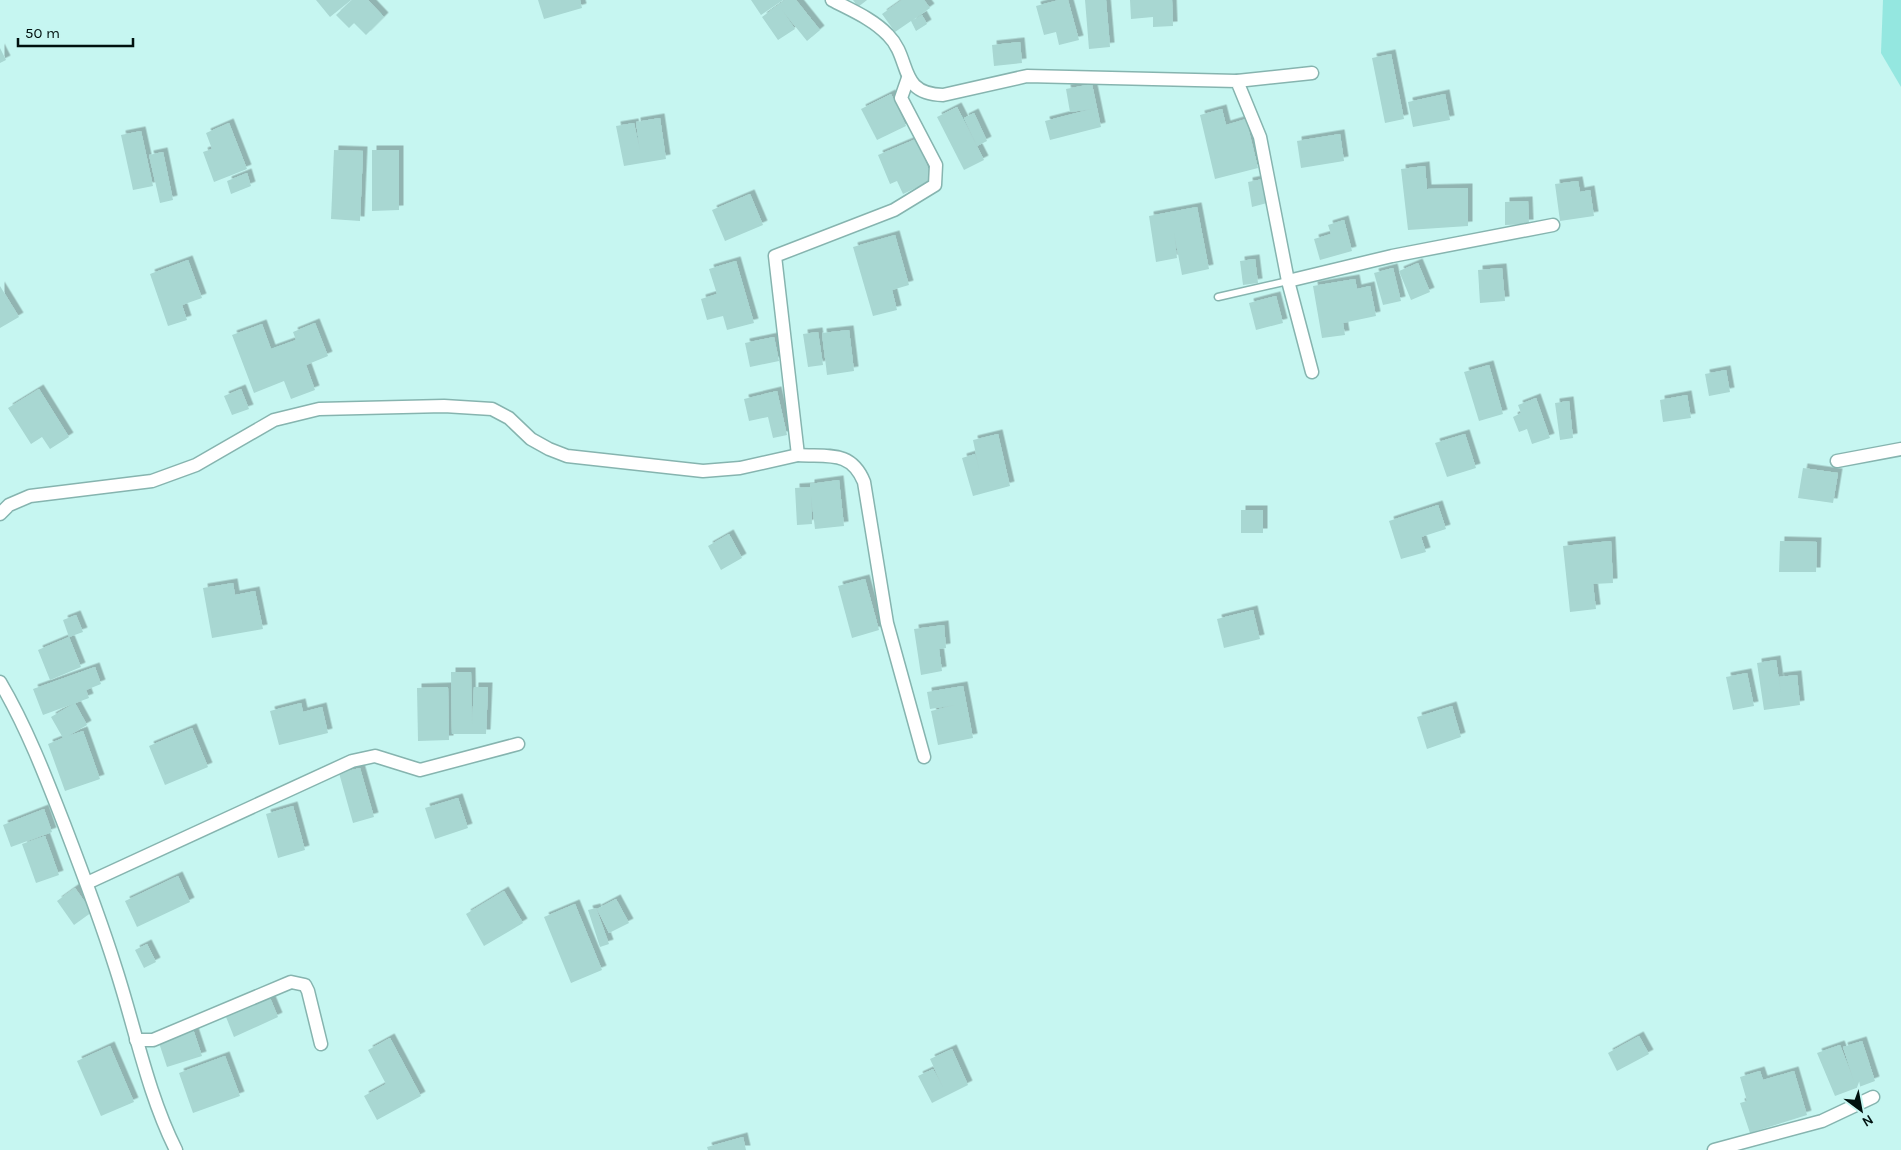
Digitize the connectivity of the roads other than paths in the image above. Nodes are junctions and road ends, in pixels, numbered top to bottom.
1 (832, 0) edge
2 (1312, 73) dead end
3 (908, 78) junction
4 (1237, 80) junction
5 (1553, 225) dead end
6 (1288, 281) junction
7 (1218, 297) dead end
8 (1312, 372) dead end
9 (1901, 449) edge
10 (798, 455) junction
11 (1837, 461) dead end
12 (0, 514) edge
13 (0, 682) edge
14 (518, 744) dead end
15 (924, 757) dead end
16 (87, 883) junction
17 (136, 1040) junction
18 (321, 1044) dead end
19 (1874, 1097) dead end
20 (176, 1150) edge
21 (1714, 1150) edge

1 - 3 street
2 - 4 street
3 - 4 street
3 - 10 street
4 - 6 street
5 - 6 street
6 - 7 lane
6 - 8 street
9 - 11 street
10 - 12 street
10 - 15 street
13 - 16 street
14 - 16 street
16 - 17 street
17 - 18 street
17 - 20 street
19 - 21 street

